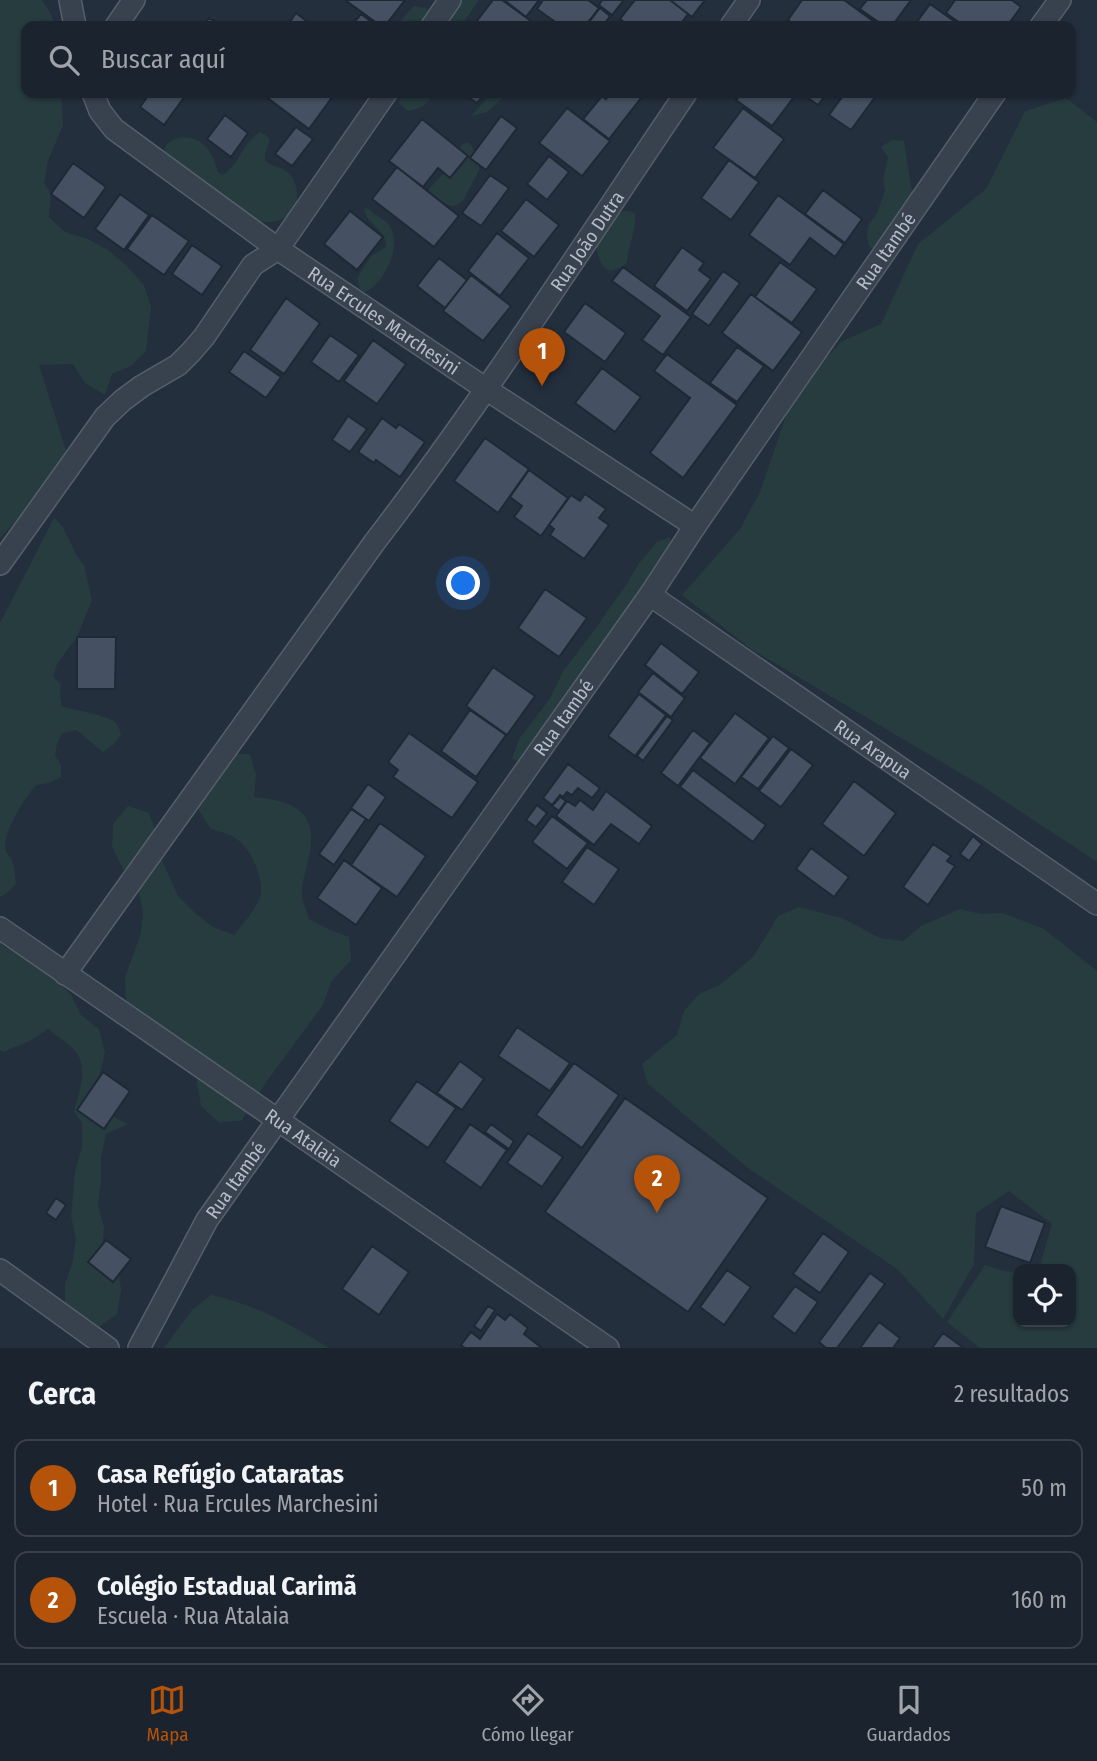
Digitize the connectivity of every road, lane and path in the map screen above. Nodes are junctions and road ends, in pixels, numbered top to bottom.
1 (70, 0) edge
2 (134, 0) edge
3 (450, 0) edge
4 (749, 0) edge
5 (1060, 0) edge
6 (74, 21) edge
7 (119, 21) edge
8 (435, 21) edge
9 (734, 21) edge
10 (1045, 21) edge
11 (95, 98) edge
12 (383, 98) edge
13 (683, 98) edge
14 (992, 98) edge
15 (278, 249) junction
16 (486, 389) junction
17 (695, 526) junction
18 (0, 564) edge
19 (650, 595) junction
20 (1097, 904) edge
21 (0, 928) edge
22 (65, 974) junction
23 (276, 1121) junction
24 (0, 1270) edge
25 (108, 1348) edge
26 (139, 1348) edge
27 (608, 1348) edge

1 - 6 street
2 - 7 street
3 - 8 street
4 - 9 street
5 - 10 street
11 - 15 street, Rua Ercules Marchesini
12 - 15 street
13 - 16 street, Rua João Dutra
14 - 17 street, Rua Itambé
15 - 16 street, Rua Ercules Marchesini
15 - 18 street
16 - 17 street, Rua Ercules Marchesini
16 - 22 street, Rua João Dutra
17 - 19 street, Rua Itambé
19 - 20 street, Rua Arapua
19 - 23 street, Rua Itambé
21 - 22 street, Rua Atalaia
22 - 23 street, Rua Atalaia
23 - 26 street, Rua Itambé
23 - 27 street, Rua Atalaia
24 - 25 street

